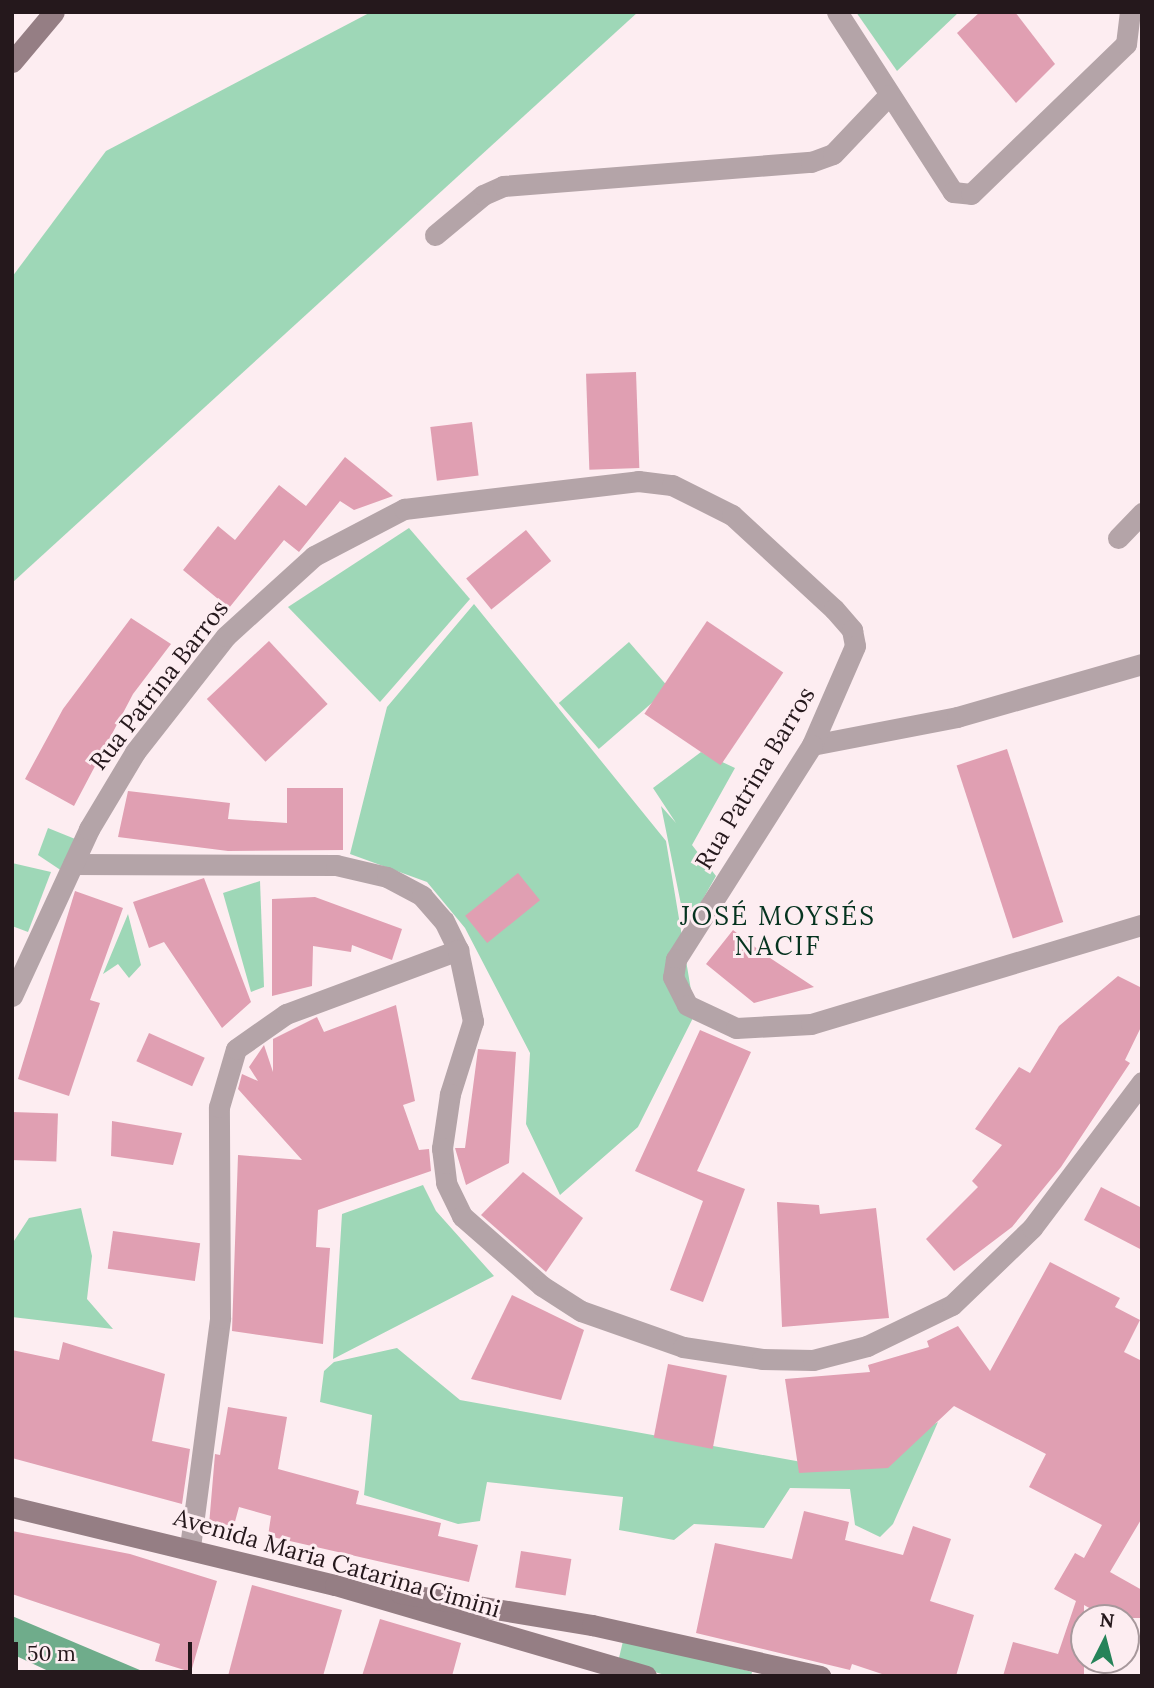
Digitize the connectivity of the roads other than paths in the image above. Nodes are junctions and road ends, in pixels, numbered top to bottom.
1 (54, 12) edge
2 (836, 12) edge
3 (1130, 12) edge
4 (12, 62) edge
5 (889, 95) junction
6 (435, 234) dead end
7 (1142, 513) edge
8 (1118, 538) dead end
9 (1142, 664) edge
10 (812, 745) junction
11 (73, 864) junction
12 (1142, 925) edge
13 (458, 950) junction
14 (12, 996) edge
15 (1141, 1080) edge
16 (12, 1507) edge
17 (190, 1547) junction
18 (335, 1585) junction
19 (616, 1631) junction
20 (605, 1670) edge
21 (646, 1676) edge
22 (820, 1676) edge

1 - 4 main road
2 - 5 street
3 - 5 street
5 - 6 street
7 - 8 street
9 - 10 street
10 - 11 street, Rua Patrina Barros
10 - 12 street, Rua Patrina Barros
11 - 13 street
11 - 14 street
13 - 15 street
13 - 17 street
16 - 17 main road, Avenida Maria Catarina Cimini
17 - 18 main road, Avenida Maria Catarina Cimini
18 - 19 main road
18 - 20 main road, Avenida Maria Catarina Cimini
19 - 20 main road
19 - 22 main road
20 - 21 main road, Avenida Maria Catarina Cimini

